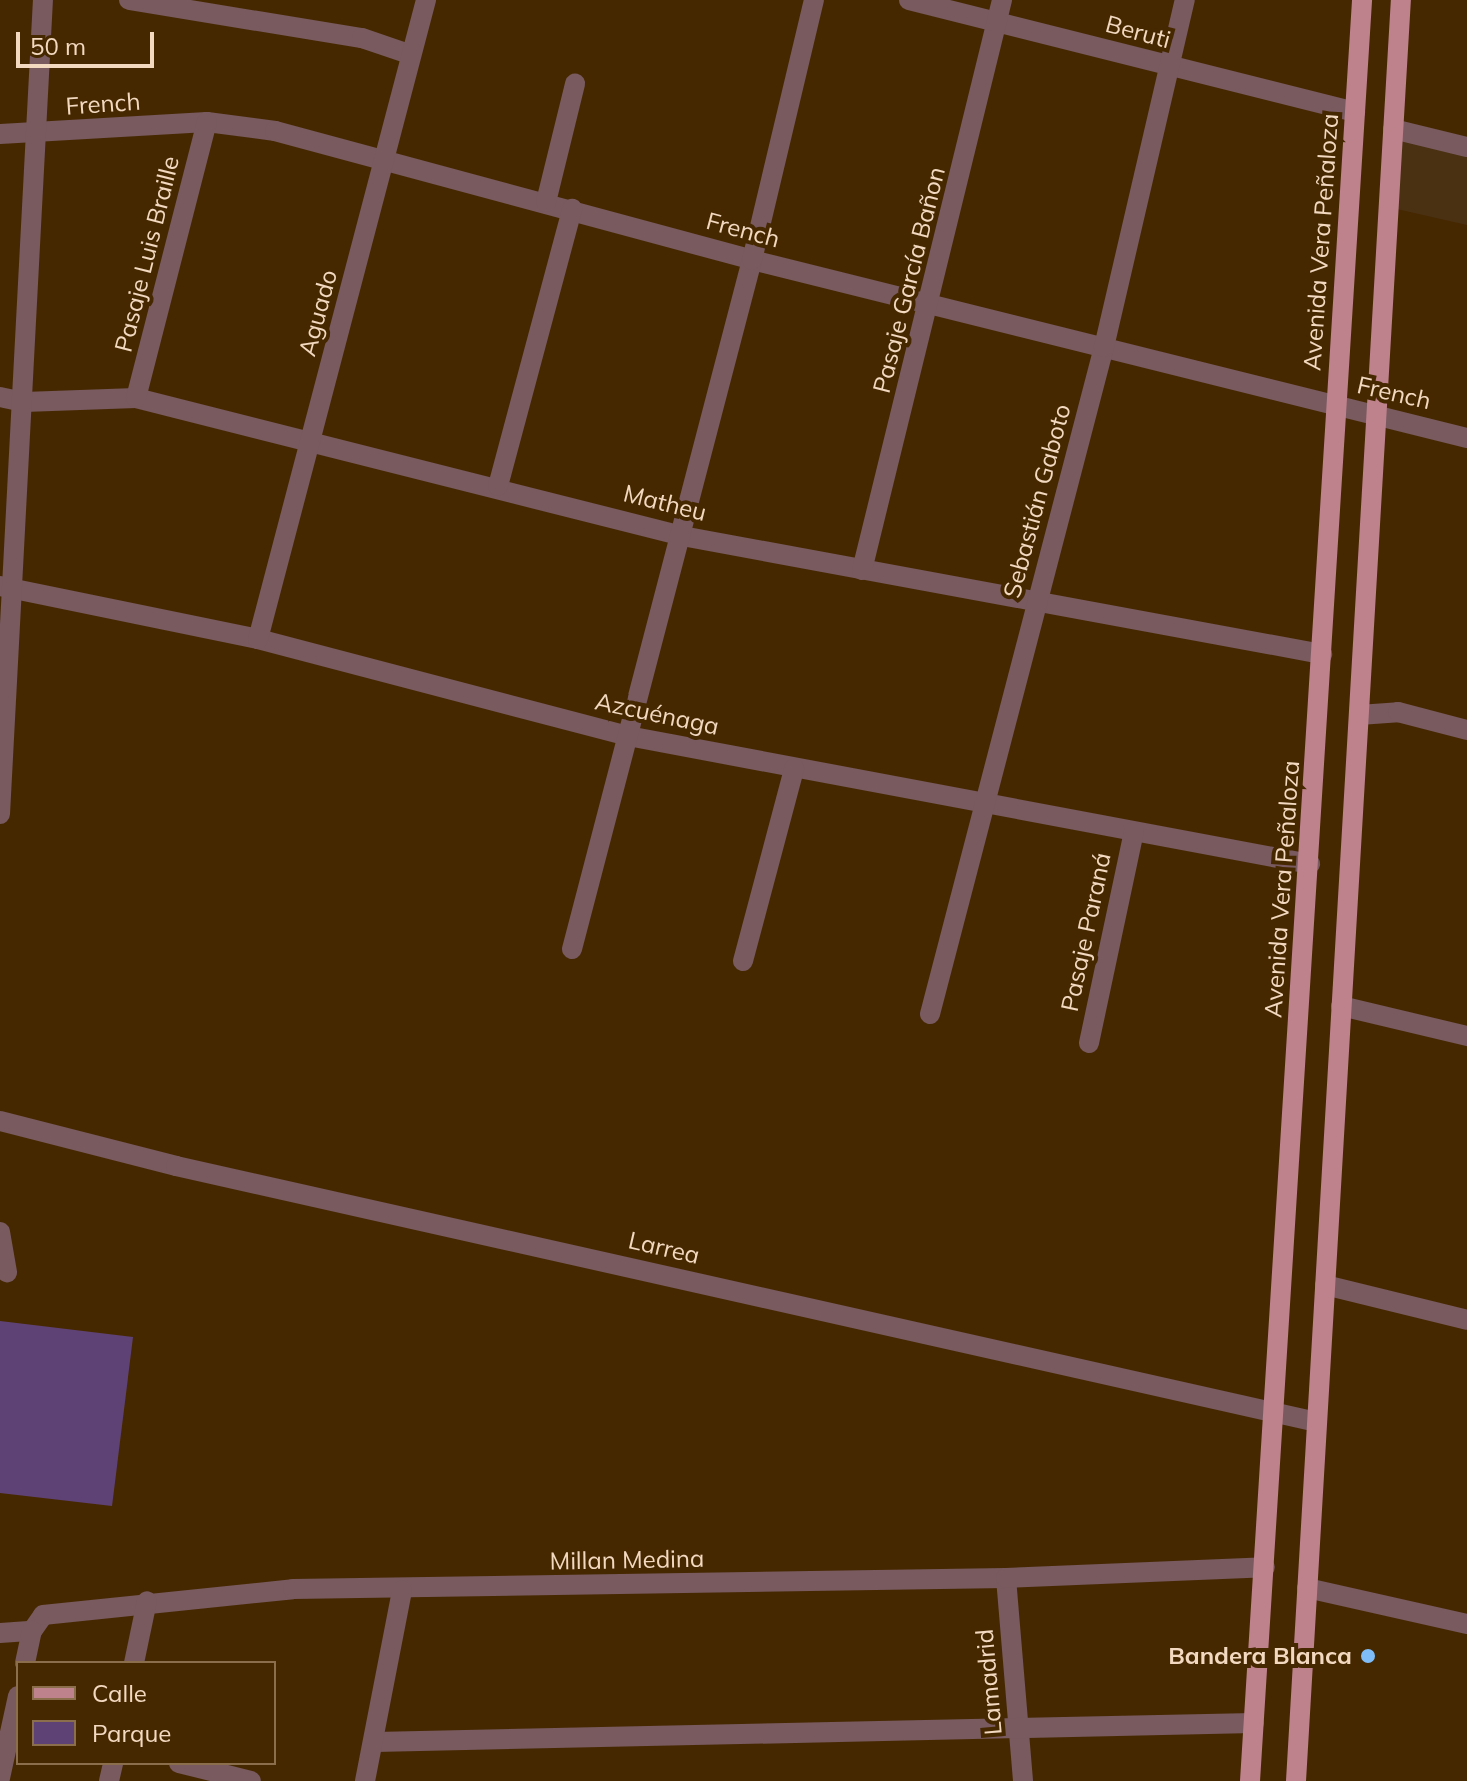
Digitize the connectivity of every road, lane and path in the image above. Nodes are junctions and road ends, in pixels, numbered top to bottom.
1 (43, 0) edge
2 (129, 0) edge
3 (426, 0) edge
4 (814, 0) edge
5 (909, 0) edge
6 (1002, 0) edge
7 (1185, 0) edge
8 (1362, 0) edge
9 (1401, 0) edge
10 (997, 23) junction
11 (409, 54) junction
12 (1170, 68) junction
13 (575, 84) dead end
14 (1355, 112) junction
15 (207, 122) junction
16 (1393, 129) junction
17 (0, 134) edge
18 (35, 135) junction
19 (1467, 147) edge
20 (384, 162) junction
21 (546, 202) junction
22 (572, 209) junction
23 (752, 260) junction
24 (931, 304) junction
25 (1104, 347) junction
26 (0, 397) edge
27 (136, 398) junction
28 (24, 402) junction
29 (1336, 406) junction
30 (1376, 414) junction
31 (1467, 438) edge
32 (310, 444) junction
33 (498, 486) junction
34 (682, 536) junction
35 (862, 570) junction
36 (6, 588) edge
37 (1037, 604) junction
38 (258, 639) junction
39 (1322, 654) junction
40 (1359, 715) junction
41 (1467, 730) edge
42 (628, 736) junction
43 (794, 769) junction
44 (982, 805) junction
45 (0, 814) edge
46 (1134, 832) junction
47 (1310, 864) junction
48 (572, 949) dead end
49 (743, 961) dead end
50 (1341, 1006) junction
51 (930, 1014) dead end
52 (1467, 1036) edge
53 (1089, 1043) dead end
54 (0, 1121) edge
55 (0, 1232) edge
56 (7, 1272) dead end
57 (1325, 1285) junction
58 (1467, 1320) edge
59 (1275, 1411) junction
60 (1317, 1422) junction
61 (1265, 1567) junction
62 (1006, 1578) junction
63 (1307, 1588) junction
64 (402, 1591) junction
65 (147, 1601) junction
66 (1467, 1624) edge
67 (32, 1631) junction
68 (0, 1633) edge
69 (25, 1661) edge
70 (134, 1661) edge
71 (16, 1705) edge
72 (1254, 1723) junction
73 (1019, 1729) junction
74 (375, 1742) junction
75 (187, 1765) edge
76 (0, 1778) edge
77 (251, 1781) edge
78 (365, 1781) edge
79 (1023, 1781) edge
80 (1250, 1781) edge
81 (1296, 1781) edge

1 - 18 street
2 - 11 street
3 - 11 street, Aguado
4 - 23 street
5 - 10 street, Beruti
6 - 10 street, Pasaje García Bañon
7 - 12 street, Sebastián Gaboto
8 - 14 main road, Avenida Vera Peñaloza
9 - 16 main road
10 - 12 street, Beruti
10 - 24 street, Pasaje García Bañon
11 - 20 street, Aguado
12 - 14 street, Beruti
12 - 25 street, Sebastián Gaboto
13 - 21 street
14 - 29 main road, Avenida Vera Peñaloza
15 - 18 street, French
15 - 20 street, French
15 - 27 street, Pasaje Luis Braille
16 - 19 street
16 - 30 main road
17 - 18 street, French
18 - 28 street
20 - 21 street, French
20 - 32 street, Aguado
21 - 22 street, French
22 - 23 street, French
22 - 33 street
23 - 24 street, French
23 - 34 street
24 - 25 street, French
24 - 35 street, Pasaje García Bañon
25 - 29 street, French
25 - 37 street, Sebastián Gaboto
26 - 28 street, Matheu
27 - 28 street, Matheu
27 - 32 street, Matheu
28 - 36 street
29 - 30 street, French
29 - 39 main road, Avenida Vera Peñaloza
30 - 31 street, French
30 - 40 main road
32 - 33 street, Matheu
32 - 38 street, Aguado
33 - 34 street, Matheu
34 - 35 street, Matheu
34 - 42 street
35 - 37 street, Matheu
36 - 38 street, Azcuénaga
36 - 45 street
37 - 39 street, Matheu
37 - 44 street, Sebastián Gaboto
38 - 42 street, Azcuénaga
39 - 47 main road, Avenida Vera Peñaloza
40 - 41 street
40 - 50 main road
42 - 43 street, Azcuénaga
42 - 48 street
43 - 44 street, Azcuénaga
43 - 49 street
44 - 46 street, Azcuénaga
44 - 51 street, Sebastián Gaboto
46 - 47 street, Azcuénaga
46 - 53 street, Pasaje Paraná
47 - 59 main road, Avenida Vera Peñaloza
50 - 52 street
50 - 57 main road
54 - 59 street, Larrea
55 - 56 street
57 - 58 street
57 - 60 main road
59 - 60 street, Larrea
59 - 61 main road, Avenida Vera Peñaloza
60 - 63 main road
61 - 62 street, Millan Medina
61 - 72 main road, Avenida Vera Peñaloza
62 - 64 street, Millan Medina
62 - 73 street, Lamadrid
63 - 66 street
63 - 81 main road
64 - 65 street, Millan Medina
64 - 74 street
65 - 67 street, Millan Medina
65 - 70 street
67 - 68 street, Millan Medina
67 - 69 street
71 - 76 street
72 - 73 street
72 - 80 main road, Avenida Vera Peñaloza
73 - 74 street
73 - 79 street, Lamadrid
74 - 78 street
75 - 77 street

